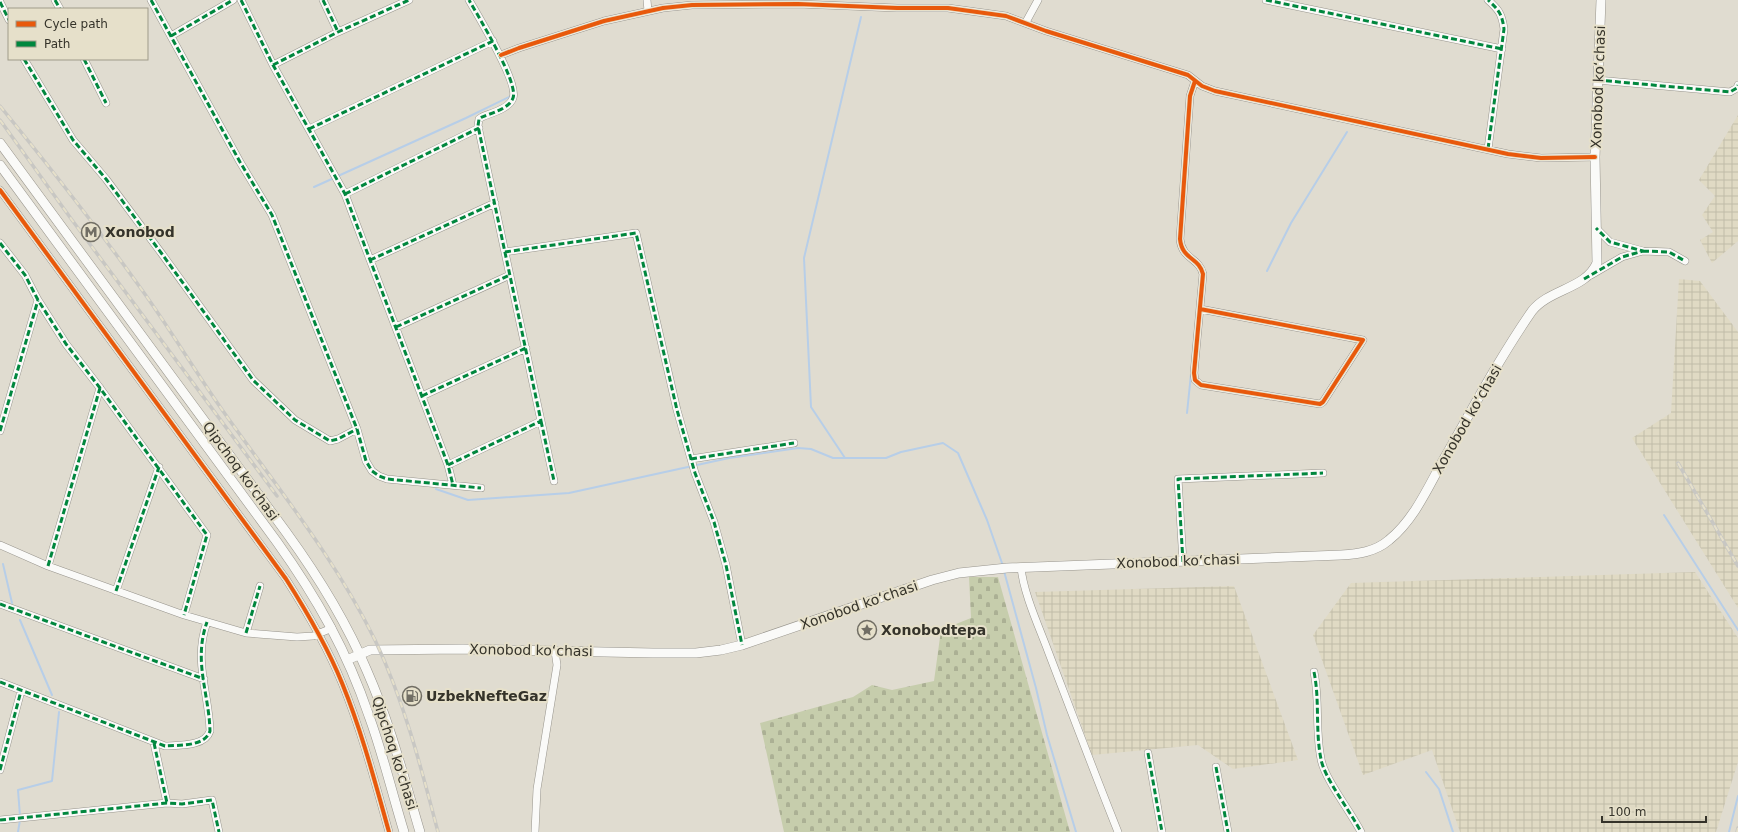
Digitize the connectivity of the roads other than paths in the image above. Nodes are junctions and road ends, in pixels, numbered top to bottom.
1 (151, 0) edge
2 (233, 0) edge
3 (241, 0) edge
4 (323, 0) edge
5 (409, 0) edge
6 (469, 0) edge
7 (647, 0) edge
8 (951, 0) edge
9 (1038, 0) edge
10 (1266, 0) edge
11 (1488, 0) edge
12 (1601, 0) edge
13 (0, 2) edge
14 (948, 8) junction
15 (648, 11) junction
16 (8, 18) edge
17 (1026, 22) junction
18 (338, 32) junction
19 (171, 36) junction
20 (493, 41) junction
21 (1502, 49) junction
22 (501, 55) junction
23 (25, 60) edge
24 (84, 60) edge
25 (273, 66) junction
26 (1597, 80) junction
27 (1194, 81) junction
28 (1738, 85) edge
29 (106, 103) dead end
30 (478, 128) junction
31 (309, 130) junction
32 (0, 143) edge
33 (1488, 149) junction
34 (1595, 157) junction
35 (0, 165) edge
36 (0, 190) edge
37 (345, 194) junction
38 (495, 203) junction
39 (1596, 228) junction
40 (0, 243) edge
41 (1643, 251) junction
42 (505, 252) junction
43 (370, 260) junction
44 (1684, 261) dead end
45 (510, 275) junction
46 (1584, 279) junction
47 (38, 300) junction
48 (1200, 309) junction
49 (396, 327) junction
50 (526, 348) junction
51 (100, 388) junction
52 (422, 396) junction
53 (541, 421) junction
54 (357, 429) junction
55 (0, 431) edge
56 (794, 443) dead end
57 (691, 459) junction
58 (448, 465) junction
59 (158, 467) junction
60 (1323, 473) dead end
61 (554, 481) dead end
62 (453, 485) junction
63 (482, 488) dead end
64 (0, 545) edge
65 (1183, 562) junction
66 (48, 566) junction
67 (1021, 567) junction
68 (260, 586) dead end
69 (116, 591) junction
70 (0, 604) edge
71 (184, 616) junction
72 (207, 622) junction
73 (344, 622) junction
74 (332, 628) junction
75 (246, 633) junction
76 (319, 634) junction
77 (742, 645) junction
78 (555, 651) junction
79 (360, 655) junction
80 (347, 660) junction
81 (1314, 672) dead end
82 (204, 679) junction
83 (0, 682) edge
84 (21, 691) junction
85 (154, 743) junction
86 (1148, 754) dead end
87 (1216, 767) dead end
88 (0, 770) edge
89 (167, 803) junction
90 (0, 820) edge
91 (218, 832) edge
92 (389, 832) edge
93 (404, 832) edge
94 (420, 832) edge
95 (535, 832) edge
96 (1118, 832) edge
97 (1162, 832) edge
98 (1228, 832) edge
99 (1361, 832) edge

1 - 19 street
2 - 19 street
3 - 25 street
4 - 18 street
5 - 18 street
6 - 20 street
7 - 15 street
8 - 14 street
9 - 17 street
10 - 21 street
11 - 21 street
12 - 26 main road, Xonobod koʻchasi
13 - 16 street
14 - 15 street
14 - 17 street
15 - 22 street
17 - 27 street
18 - 25 street
19 - 54 street
20 - 22 street
20 - 31 street
21 - 33 street
22 - 30 street
23 - 54 street
24 - 29 street
25 - 31 street
26 - 28 street
26 - 34 main road, Xonobod koʻchasi
27 - 33 street
27 - 48 street
30 - 37 street
30 - 38 street
31 - 37 street
32 - 73 main road, Qipchoq ko'chasi
33 - 34 street
34 - 39 main road, Xonobod koʻchasi
35 - 74 main road, Qipchoq ko'chasi
36 - 76 street
37 - 43 street
38 - 42 street
38 - 43 street
39 - 41 street
39 - 46 main road, Xonobod koʻchasi
40 - 47 street
41 - 44 street
41 - 46 street
42 - 45 street
42 - 57 street
43 - 49 street
45 - 49 street
45 - 50 street
46 - 65 main road, Xonobod koʻchasi
47 - 51 street
47 - 55 street
48 - 48 street
49 - 52 street
50 - 52 street
50 - 53 street
51 - 59 street
51 - 66 street
52 - 58 street
53 - 58 street
53 - 61 street
54 - 62 street
56 - 57 street
57 - 77 street
58 - 62 street
59 - 69 street
59 - 71 street
60 - 65 street
62 - 63 street
64 - 66 street
65 - 67 main road, Xonobod koʻchasi
66 - 69 street
67 - 77 main road, Xonobod koʻchasi
67 - 96 street
68 - 75 street
69 - 71 street
70 - 82 street
71 - 72 street
72 - 75 street
72 - 82 street
73 - 74 main road
73 - 79 main road, Qipchoq ko'chasi
74 - 76 street
74 - 80 main road, Qipchoq ko'chasi
75 - 76 street
76 - 92 street
77 - 78 main road, Xonobod koʻchasi
78 - 79 main road, Xonobod koʻchasi
78 - 95 street
79 - 80 main road, Xonobod koʻchasi
79 - 94 main road, Qipchoq ko'chasi
80 - 93 main road, Qipchoq ko'chasi
81 - 99 street
82 - 85 street
83 - 84 street
84 - 85 street
84 - 88 street
85 - 89 street
86 - 97 street
87 - 98 street
89 - 90 street
89 - 91 street

